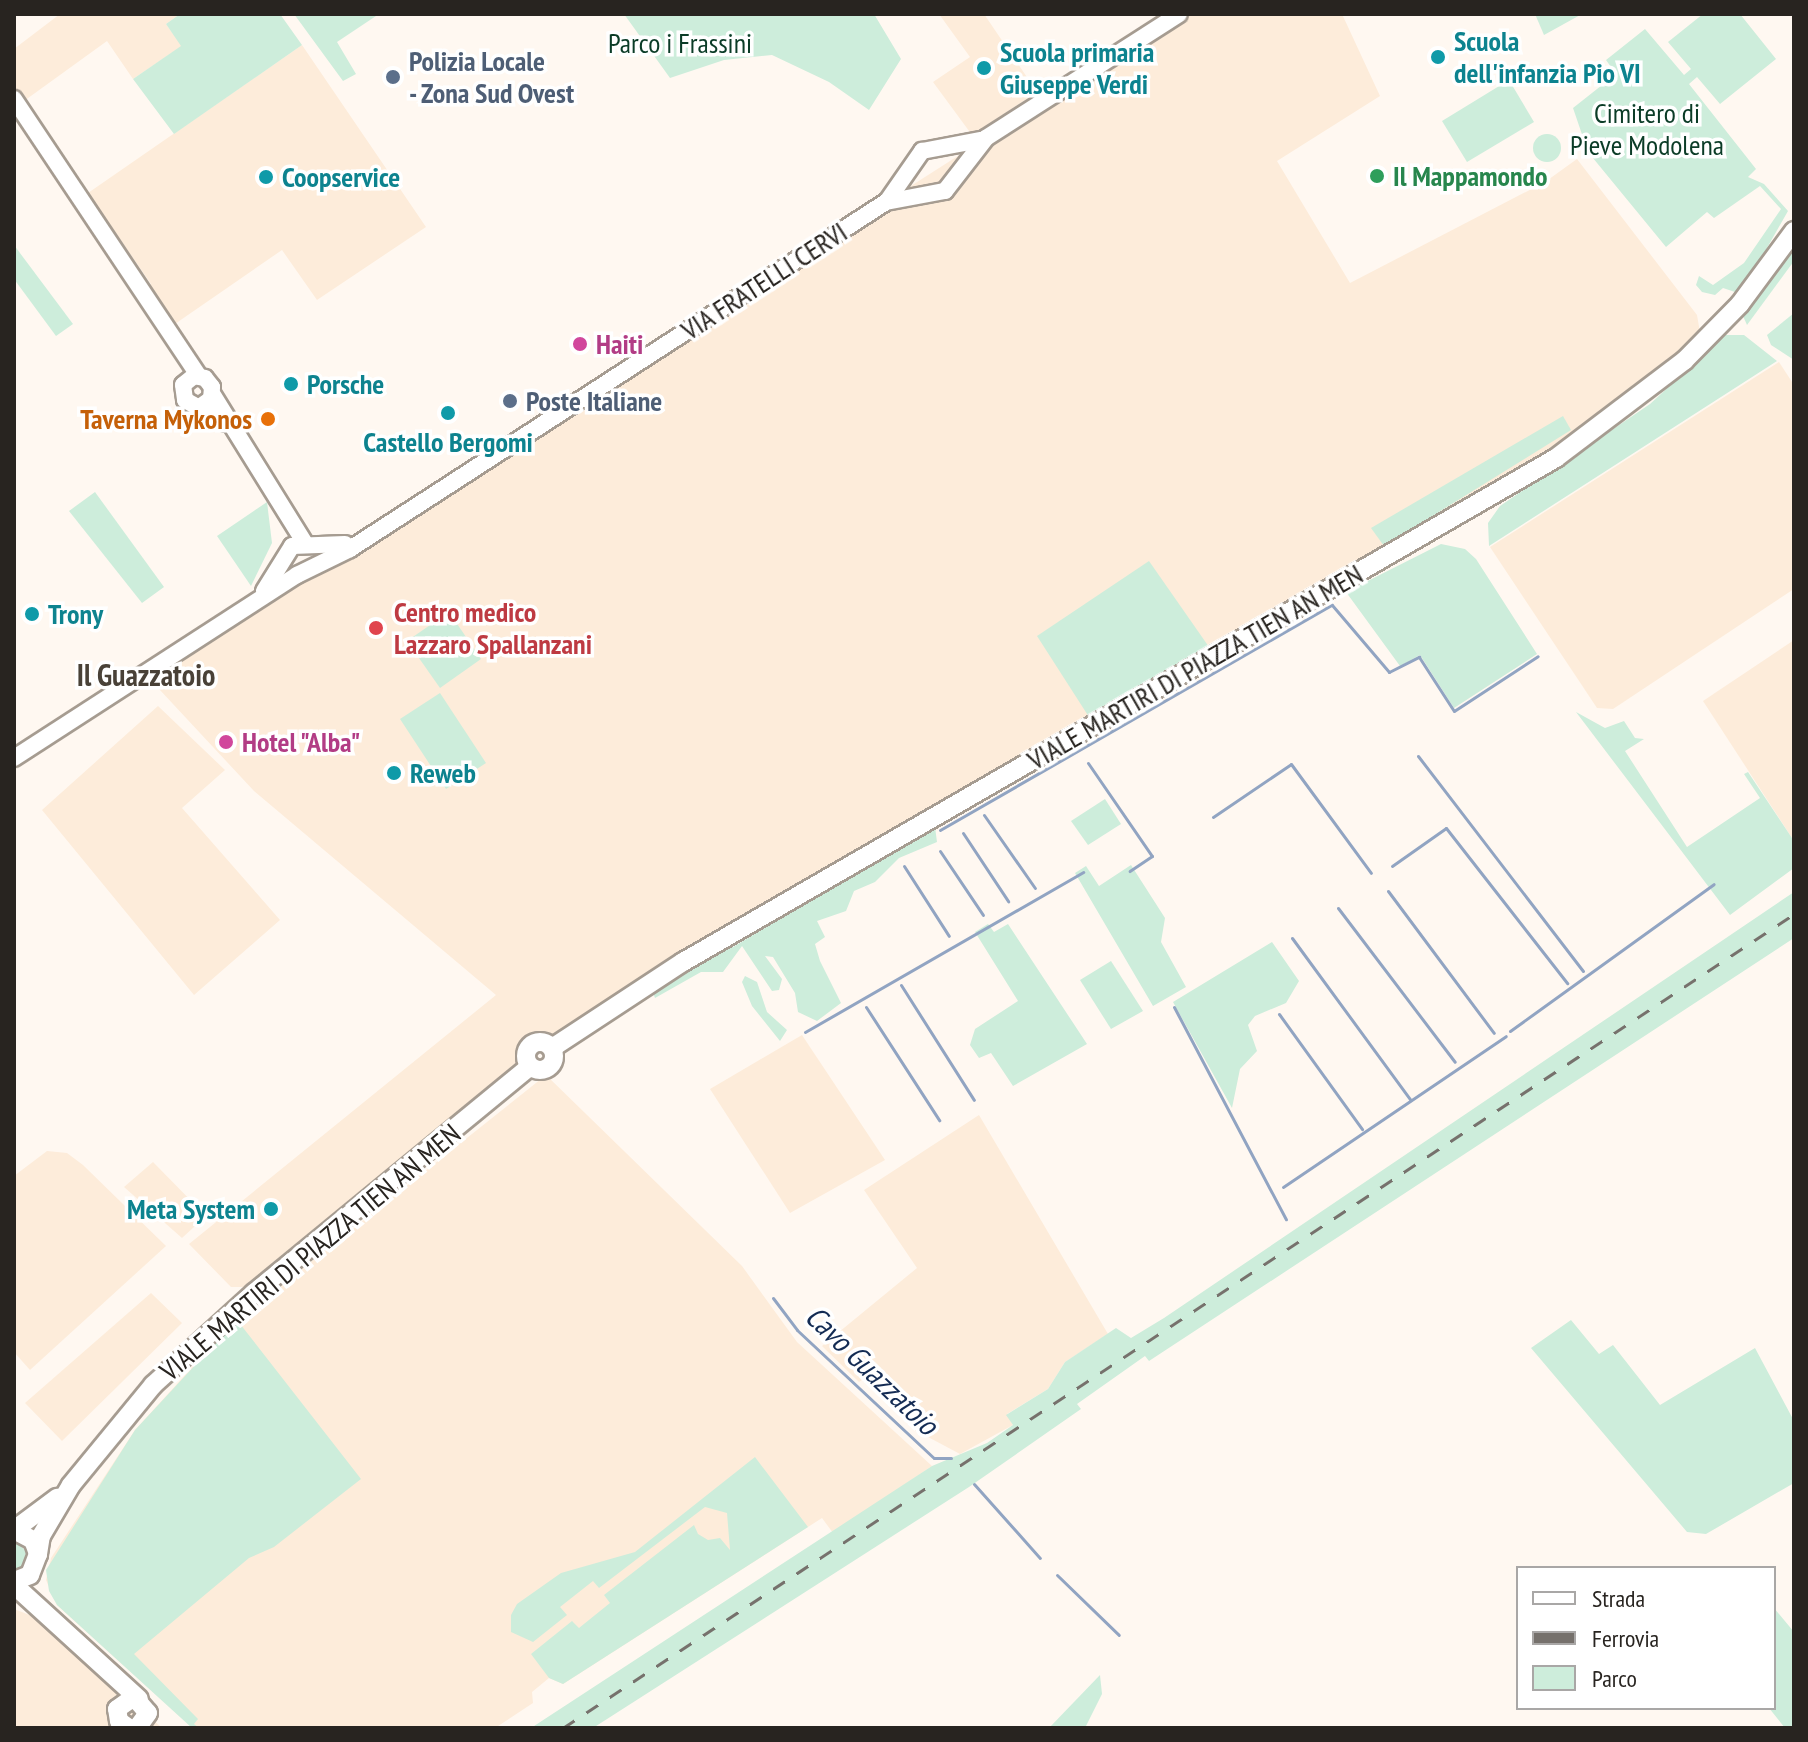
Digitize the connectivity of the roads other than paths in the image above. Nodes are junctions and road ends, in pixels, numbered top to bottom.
1 (1179, 14) edge
2 (14, 99) edge
3 (986, 138) junction
4 (944, 149) junction
5 (913, 166) junction
6 (958, 170) junction
7 (926, 191) junction
8 (886, 202) junction
9 (1794, 231) edge
10 (192, 379) junction
11 (207, 400) junction
12 (283, 507) junction
13 (359, 540) junction
14 (308, 546) junction
15 (287, 555) junction
16 (305, 572) junction
17 (254, 605) junction
18 (14, 758) edge
19 (71, 1485) junction
20 (14, 1530) edge
21 (35, 1562) junction
22 (14, 1583) edge
23 (14, 1606) edge
24 (51, 1617) junction
25 (92, 1655) junction
26 (139, 1699) junction
27 (119, 1720) edge
28 (137, 1728) edge

1 - 3 main road, VIA FRATELLI CERVI
2 - 10 main road
3 - 4 main road, VIA FRATELLI CERVI
3 - 6 main road, VIA FRATELLI CERVI
4 - 5 main road, VIA FRATELLI CERVI
4 - 6 main road
5 - 7 main road
5 - 8 main road, VIA FRATELLI CERVI
6 - 7 main road, VIA FRATELLI CERVI
7 - 8 main road, VIA FRATELLI CERVI
8 - 13 main road, VIA FRATELLI CERVI
9 - 19 main road, VIALE MARTIRI DI PIAZZA TIEN AN MEN
10 - 11 main road
10 - 11 main road
11 - 12 main road
12 - 14 main road
12 - 15 main road
13 - 14 main road, VIA FRATELLI CERVI
13 - 16 main road, VIA FRATELLI CERVI
14 - 15 main road, VIA FRATELLI CERVI
14 - 16 main road
15 - 16 main road
15 - 17 main road, VIA FRATELLI CERVI
16 - 17 main road, VIA FRATELLI CERVI
17 - 18 main road, VIA FRATELLI CERVI
19 - 20 main road, VIALE MARTIRI DI PIAZZA TIEN AN MEN
19 - 21 main road, VIALE MARTIRI DI PIAZZA TIEN AN MEN
20 - 21 main road, VIALE MARTIRI DI PIAZZA TIEN AN MEN
21 - 22 main road
21 - 24 main road
22 - 24 main road
23 - 24 main road
24 - 25 main road
25 - 26 main road
25 - 27 main road
26 - 27 main road
26 - 28 main road

